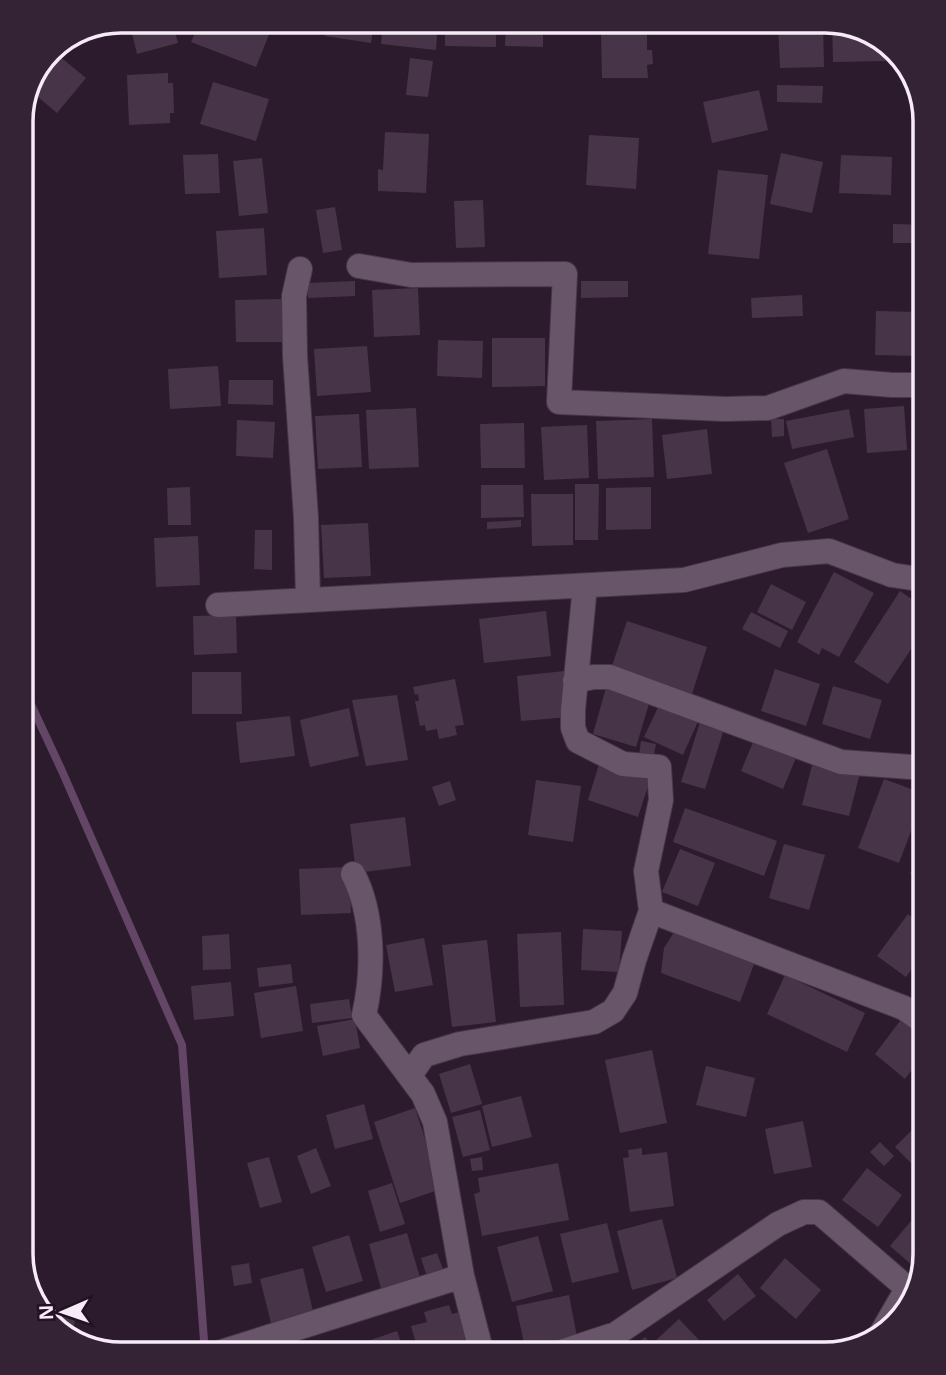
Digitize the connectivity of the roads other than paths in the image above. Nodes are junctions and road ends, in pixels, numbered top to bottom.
1 (359, 266) dead end
2 (300, 270) dead end
3 (913, 385) edge
4 (913, 578) edge
5 (585, 586) junction
6 (307, 599) junction
7 (218, 605) dead end
8 (575, 681) junction
9 (913, 767) edge
10 (353, 874) dead end
11 (651, 911) junction
12 (913, 1014) edge
13 (410, 1075) junction
14 (462, 1276) junction
15 (906, 1287) edge
16 (253, 1342) edge
17 (479, 1342) edge
18 (592, 1342) edge

1 - 3 street
2 - 6 street
4 - 5 street
5 - 6 street
5 - 8 street
6 - 7 street
8 - 9 street
8 - 11 street
10 - 13 street
11 - 12 street
11 - 13 street
13 - 14 street
14 - 16 street
14 - 17 street
15 - 18 street

